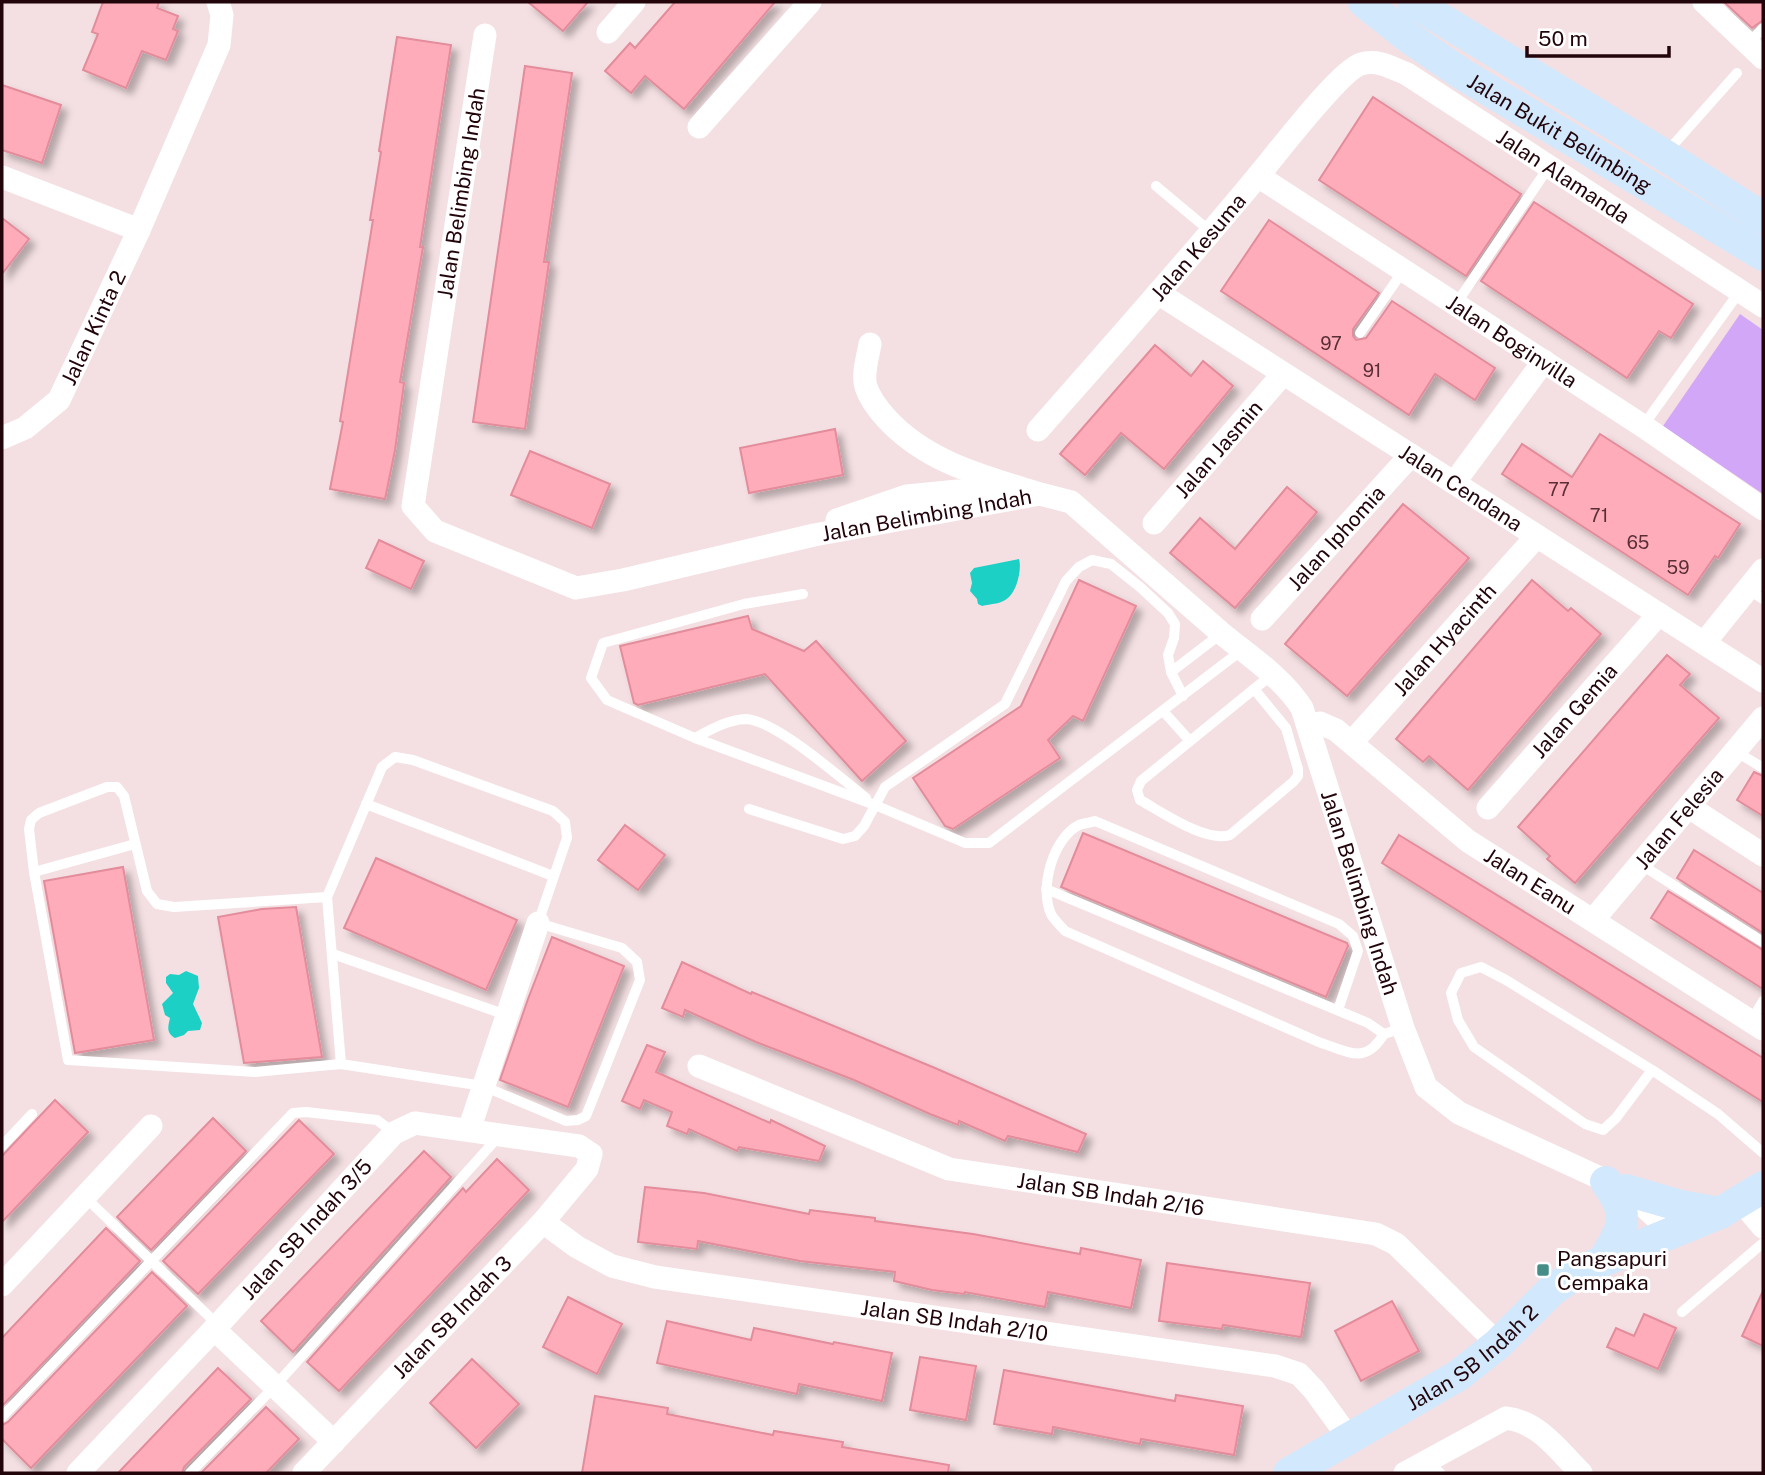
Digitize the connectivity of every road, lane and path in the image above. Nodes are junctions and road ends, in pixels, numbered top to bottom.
1 (218, 2) edge
2 (634, 2) edge
3 (810, 2) edge
4 (1364, 2) edge
5 (1703, 2) edge
6 (1427, 6) edge
7 (608, 32) dead end
8 (485, 35) dead end
9 (1408, 37) junction
10 (1758, 43) edge
11 (1360, 64) joint
12 (1737, 73) dead end
13 (699, 127) dead end
14 (1664, 155) junction
15 (1548, 167) junction
16 (2, 177) edge
17 (1258, 177) junction
18 (1156, 186) dead end
19 (1763, 218) edge
20 (139, 230) junction
21 (1211, 232) junction
22 (1763, 255) edge
23 (1403, 271) junction
24 (1740, 291) junction
25 (1158, 293) junction
26 (1455, 305) junction
27 (1763, 306) edge
28 (1360, 333) dead end
29 (870, 344) dead end
30 (1544, 361) junction
31 (1283, 374) junction
32 (1643, 426) junction
33 (1038, 430) dead end
34 (2, 438) edge
35 (1411, 455) junction
36 (1454, 483) junction
37 (1040, 494) junction
38 (1763, 509) edge
39 (1154, 523) dead end
40 (1538, 536) junction
41 (1763, 570) edge
42 (803, 594) dead end
43 (1756, 594) edge
44 (1659, 614) junction
45 (1262, 619) dead end
46 (1222, 634) junction
47 (1704, 643) junction
48 (1242, 650) junction
49 (1171, 672) junction
50 (1273, 674) junction
51 (1763, 681) edge
52 (1254, 689) junction
53 (1183, 696) junction
54 (1163, 711) junction
55 (1763, 718) edge
56 (1308, 725) junction
57 (695, 738) junction
58 (1190, 741) junction
59 (1352, 743) junction
60 (1735, 751) junction
61 (1763, 768) edge
62 (366, 804) junction
63 (875, 805) junction
64 (1689, 807) junction
65 (1489, 808) dead end
66 (749, 809) dead end
67 (135, 844) junction
68 (1763, 855) edge
69 (1640, 864) junction
70 (34, 872) junction
71 (553, 876) junction
72 (1046, 889) junction
73 (327, 897) junction
74 (1593, 920) junction
75 (538, 923) junction
76 (1763, 942) edge
77 (333, 954) junction
78 (1763, 1001) edge
79 (1338, 1010) junction
80 (506, 1014) junction
81 (1757, 1025) edge
82 (1393, 1031) junction
83 (341, 1064) junction
84 (699, 1066) dead end
85 (1652, 1070) junction
86 (483, 1086) junction
87 (32, 1114) dead end
88 (151, 1126) dead end
89 (469, 1130) junction
90 (394, 1133) junction
91 (500, 1135) junction
92 (2, 1146) edge
93 (1763, 1153) edge
94 (1616, 1186) junction
95 (85, 1196) junction
96 (1741, 1200) edge
97 (543, 1222) junction
98 (1763, 1227) edge
99 (1673, 1233) junction
100 (1763, 1243) edge
101 (152, 1261) junction
102 (1603, 1261) junction
103 (2, 1286) edge
104 (1682, 1312) dead end
105 (216, 1327) junction
106 (1498, 1344) junction
107 (275, 1386) junction
108 (2, 1417) edge
109 (1349, 1438) junction
110 (334, 1442) junction
111 (1433, 1467) edge
112 (78, 1473) edge
113 (190, 1473) edge
114 (304, 1473) edge
115 (1289, 1473) edge
116 (1405, 1473) edge
117 (1581, 1473) edge

1 - 20 street, Jalan Kinta 2
2 - 7 street
3 - 13 street
4 - 9 main road, Jalan Bukit Belimbing
5 - 10 street
6 - 9 street
6 - 14 main road, Jalan Bukit Belimbing
8 - 37 street, Jalan Belimbing Indah
9 - 22 main road, Jalan Bukit Belimbing
11 - 15 street, Jalan Alamanda
11 - 17 street, Jalan Kesuma
12 - 14 lane
14 - 19 main road, Jalan Bukit Belimbing
15 - 24 street, Jalan Alamanda
15 - 26 lane
16 - 20 street
17 - 21 street, Jalan Kesuma
17 - 23 street, Jalan Boginvilla
18 - 21 lane
20 - 34 street, Jalan Kinta 2
21 - 25 street, Jalan Kesuma
23 - 26 street, Jalan Boginvilla
23 - 28 lane
24 - 27 street, Jalan Alamanda
24 - 32 lane
25 - 31 street, Jalan Cendana
25 - 33 street, Jalan Kesuma
26 - 30 street, Jalan Boginvilla
29 - 37 street
30 - 32 street, Jalan Boginvilla
30 - 36 street
31 - 35 street, Jalan Cendana
31 - 39 street, Jalan Jasmin
32 - 38 street, Jalan Boginvilla
35 - 36 street, Jalan Cendana
35 - 45 street, Jalan Iphomia
36 - 40 street, Jalan Cendana
37 - 46 street, Jalan Belimbing Indah
40 - 44 street, Jalan Cendana
40 - 59 street, Jalan Hyacinth
41 - 43 street
42 - 57 lane
43 - 47 street
44 - 47 street, Jalan Cendana
44 - 65 street, Jalan Gemia
46 - 48 street, Jalan Belimbing Indah
46 - 49 lane
47 - 51 street, Jalan Cendana
48 - 50 street, Jalan Belimbing Indah
48 - 53 lane
49 - 53 lane
49 - 63 lane
50 - 52 lane
50 - 56 street, Jalan Belimbing Indah
52 - 58 lane
52 - 58 lane
53 - 54 lane
54 - 58 lane
54 - 63 lane
55 - 60 street, Jalan Felesia
56 - 59 street, Jalan Eanu
56 - 82 street, Jalan Belimbing Indah
57 - 63 lane
57 - 63 lane
59 - 74 street, Jalan Eanu
60 - 61 lane
60 - 64 street, Jalan Felesia
62 - 71 lane
62 - 71 lane
62 - 73 lane
63 - 66 lane
64 - 68 street
64 - 69 street, Jalan Felesia
67 - 70 lane
67 - 70 lane
67 - 73 lane
69 - 74 street, Jalan Felesia
69 - 76 lane
70 - 83 lane
71 - 75 lane
72 - 79 lane
72 - 79 lane
72 - 82 lane
73 - 77 lane
74 - 81 street, Jalan Eanu
75 - 80 street
75 - 86 lane
77 - 80 lane
77 - 83 lane
78 - 81 lane
79 - 82 lane
80 - 86 street
82 - 94 street, Jalan Belimbing Indah
83 - 86 lane
84 - 106 street, Jalan SB Indah 2/16
85 - 85 lane
85 - 93 lane
86 - 89 street
87 - 92 lane
88 - 95 street
89 - 90 street
89 - 91 street
90 - 101 lane
90 - 105 street, Jalan SB Indah 3/5
91 - 97 street, Jalan SB Indah 3
91 - 107 lane
94 - 96 main road
94 - 99 street, Jalan Belimbing Indah
94 - 102 main road
95 - 101 lane
95 - 103 street
96 - 98 street
96 - 99 main road, Jalan SB Indah 2
97 - 109 street, Jalan SB Indah 2/10
97 - 110 street, Jalan SB Indah 3
99 - 102 main road, Jalan SB Indah 2
100 - 104 lane
101 - 105 lane
101 - 108 lane
102 - 106 main road, Jalan SB Indah 2
105 - 107 street
105 - 112 street, Jalan SB Indah 3/5
106 - 109 main road, Jalan SB Indah 2
107 - 110 street
107 - 113 lane
109 - 115 main road, Jalan SB Indah 2
110 - 114 street, Jalan SB Indah 3
111 - 116 street
111 - 117 street

